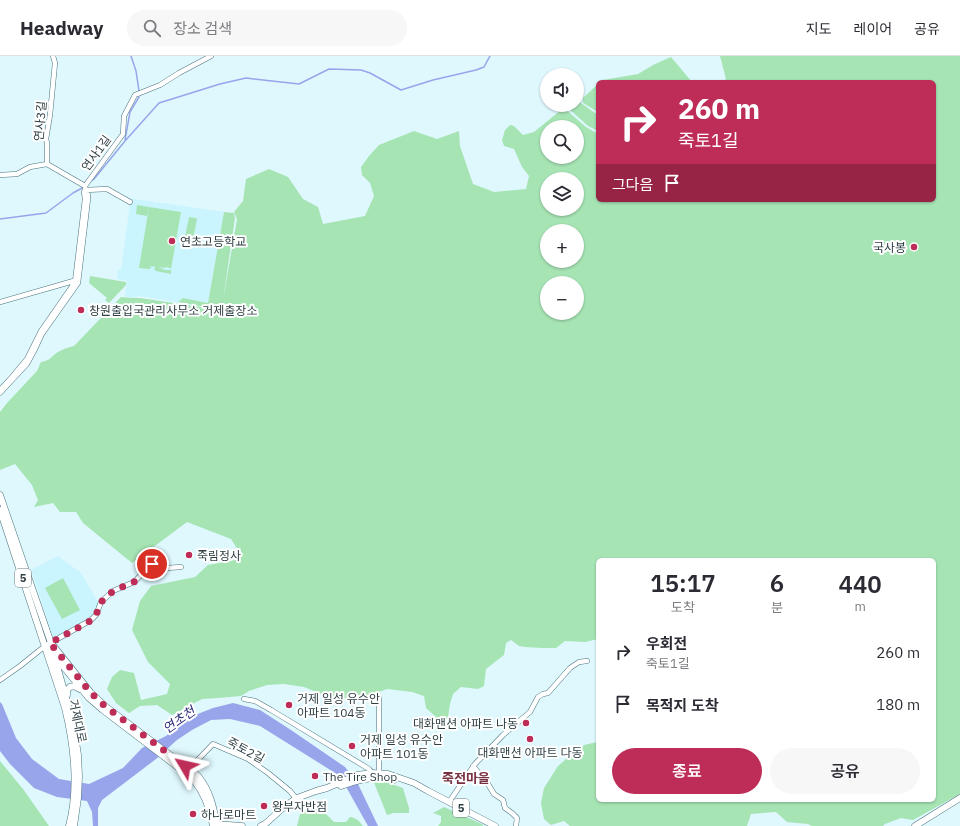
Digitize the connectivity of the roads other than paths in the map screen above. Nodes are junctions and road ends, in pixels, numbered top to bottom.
1 (53, 56) edge
2 (211, 56) edge
3 (47, 164) junction
4 (0, 175) edge
5 (85, 188) junction
6 (130, 202) dead end
7 (77, 280) junction
8 (0, 302) edge
9 (0, 390) edge
10 (0, 393) edge
11 (0, 495) edge
12 (0, 510) edge
13 (181, 567) dead end
14 (48, 644) junction
15 (54, 656) junction
16 (587, 661) dead end
17 (0, 680) edge
18 (84, 691) junction
19 (381, 698) dead end
20 (67, 699) junction
21 (244, 699) dead end
22 (144, 738) junction
23 (472, 766) junction
24 (187, 771) junction
25 (77, 773) junction
26 (376, 775) junction
27 (960, 798) edge
28 (297, 800) junction
29 (450, 802) junction
30 (75, 806) junction
31 (215, 825) edge
32 (69, 826) edge
33 (74, 826) edge
34 (242, 826) edge
35 (261, 826) edge
36 (268, 826) edge
37 (495, 826) edge
38 (516, 826) edge
39 (915, 826) edge

1 - 3 street, 연사3길
2 - 5 street, 연사1길
3 - 4 street
3 - 5 street
5 - 6 street
5 - 7 street
7 - 8 street
7 - 9 street
7 - 10 street
11 - 14 main road, 5
12 - 14 main road, 거제대로 / 5
13 - 14 street
14 - 15 main road
14 - 17 street
14 - 22 main road
14 - 25 main road, 거제대로
15 - 18 main road
15 - 20 main road, 거제대로
16 - 23 street
18 - 20 main road
18 - 22 main road
19 - 26 street
20 - 25 main road, 거제대로
21 - 26 street
22 - 24 main road
23 - 29 street
23 - 38 street
24 - 28 street, 죽토2길
24 - 31 main road
25 - 30 main road, 거제대로
26 - 28 main road
26 - 29 main road, 5
27 - 39 main road
28 - 35 main road
28 - 36 main road
29 - 37 main road, 5
30 - 32 main road, 거제대로
30 - 33 main road, 거제대로
31 - 34 main road

